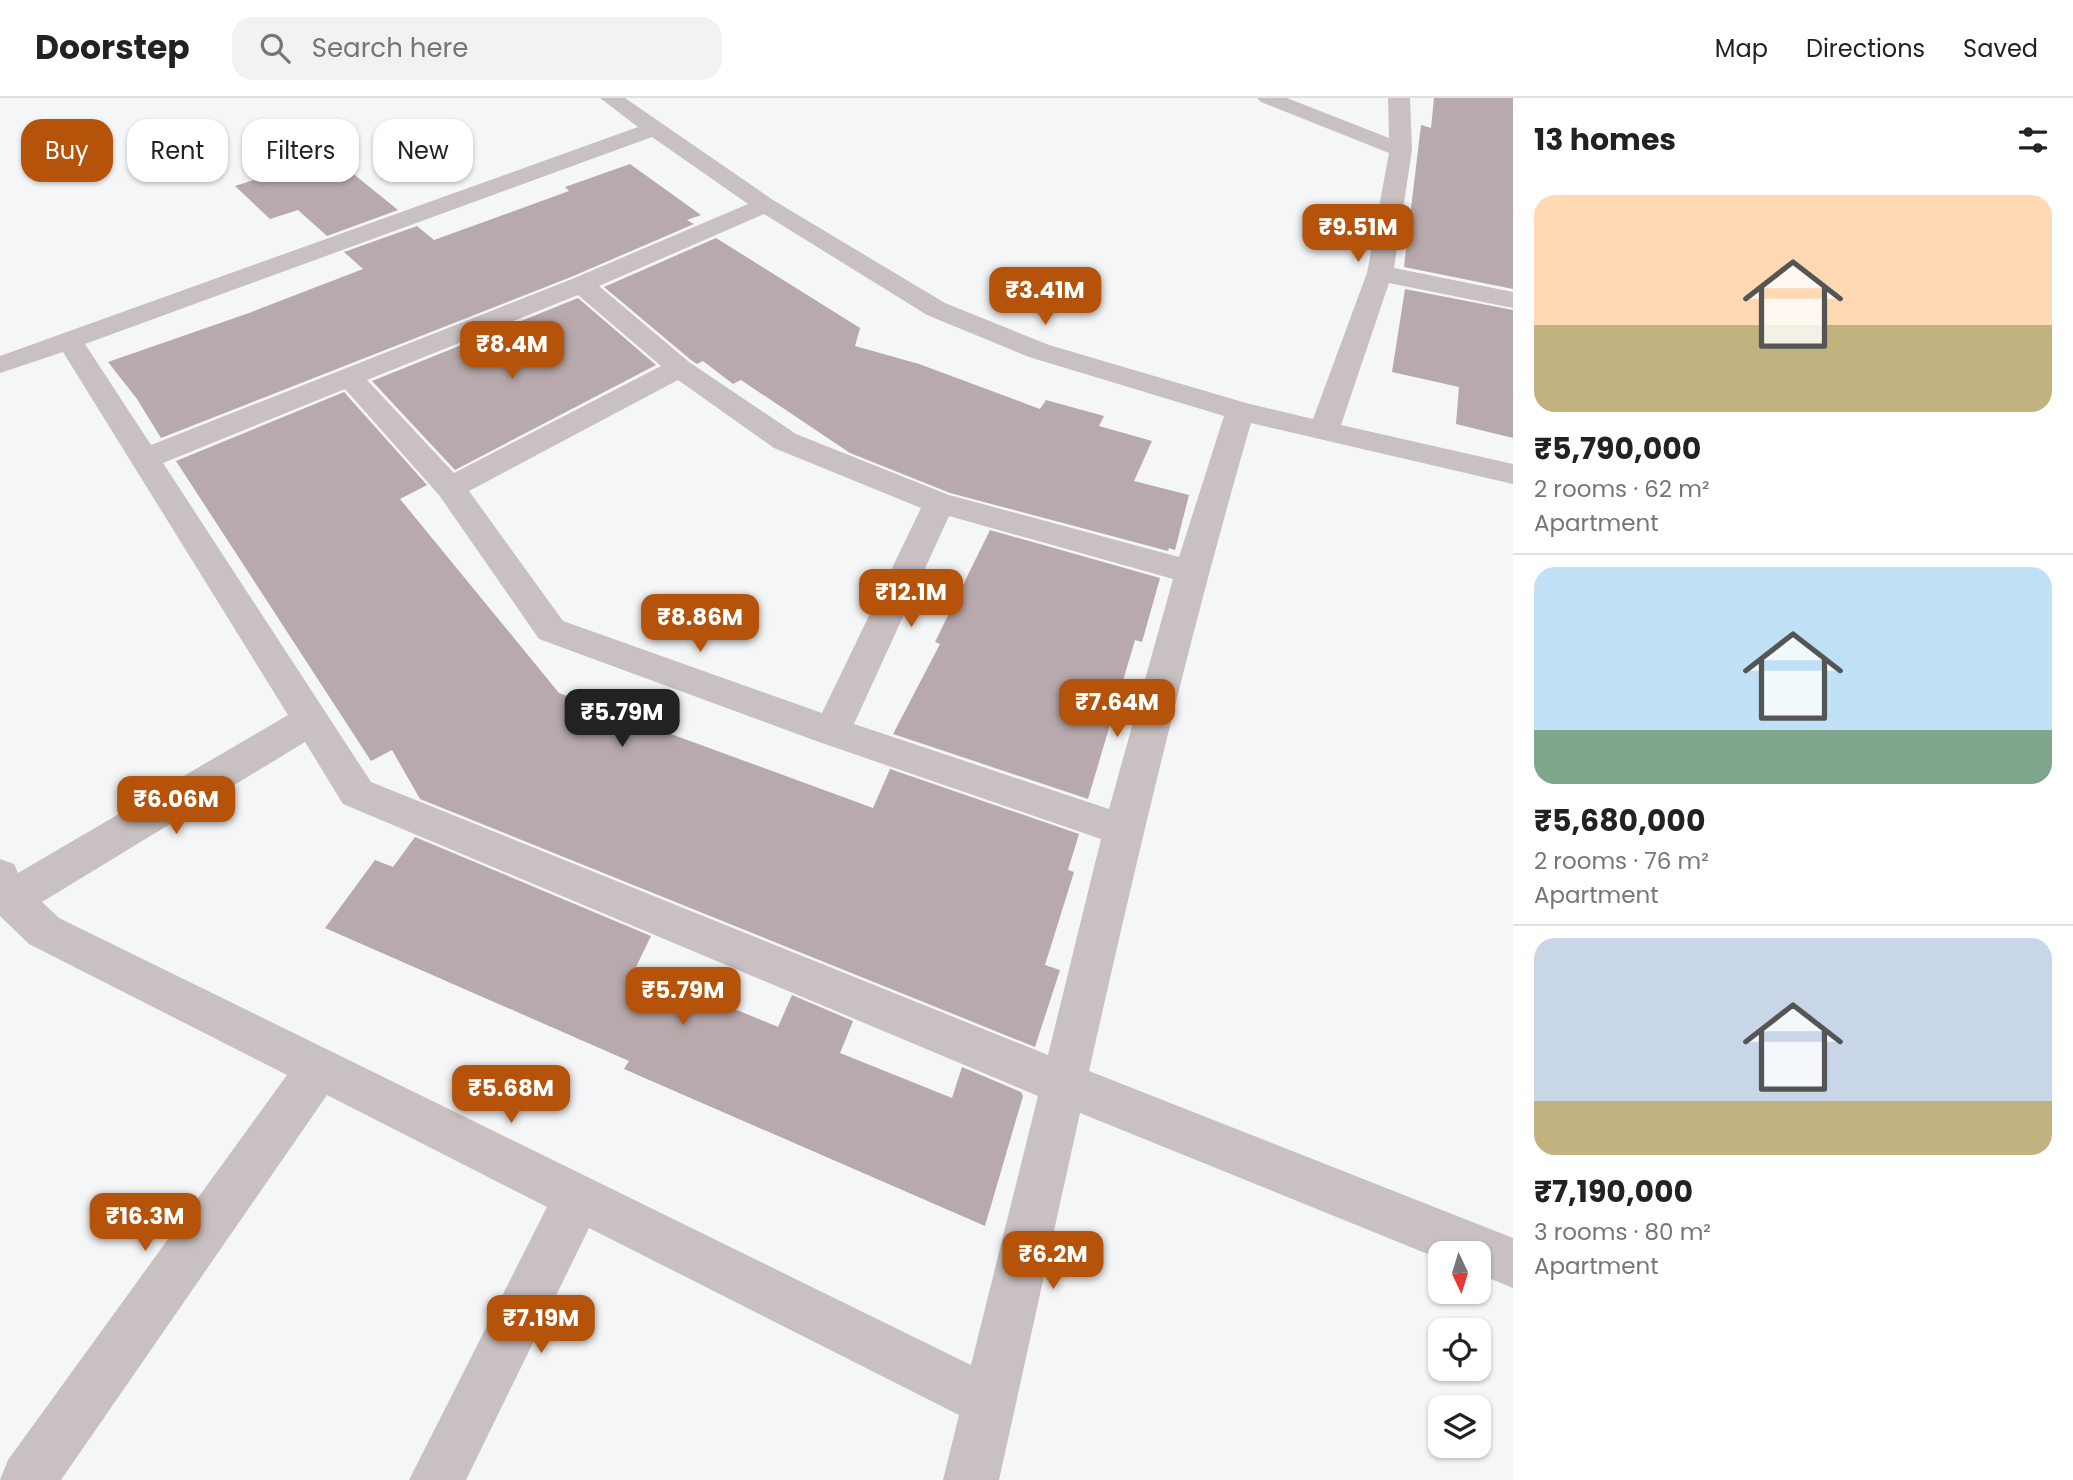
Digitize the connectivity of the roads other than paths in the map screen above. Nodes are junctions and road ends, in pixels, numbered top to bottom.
1 (611, 98) edge
2 (1268, 98) edge
3 (1399, 98) edge
4 (656, 128) junction
5 (1401, 150) junction
6 (765, 205) junction
7 (1380, 273) junction
8 (580, 284) junction
9 (1513, 300) edge
10 (69, 340) junction
11 (0, 365) edge
12 (679, 368) junction
13 (350, 378) junction
14 (1240, 411) junction
15 (1324, 430) junction
16 (145, 459) junction
17 (1513, 474) edge
18 (450, 488) junction
19 (939, 503) junction
20 (1191, 572) junction
21 (312, 720) junction
22 (832, 732) junction
23 (1123, 830) junction
24 (5, 888) edge
25 (320, 1068) junction
26 (1066, 1085) junction
27 (578, 1196) junction
28 (1513, 1263) edge
29 (990, 1402) junction
30 (29, 1480) edge
31 (438, 1480) edge
32 (971, 1480) edge

1 - 4 street
2 - 5 street
3 - 5 street
4 - 6 street
4 - 10 street
5 - 7 street
6 - 8 street
6 - 14 street
7 - 9 street
7 - 15 street
8 - 12 street
8 - 13 street
10 - 11 street
10 - 16 street
12 - 18 street
12 - 19 street
13 - 16 street
13 - 18 street
14 - 15 street
14 - 20 street
15 - 17 street
16 - 21 street
18 - 22 street
19 - 20 street
19 - 22 street
20 - 23 street
21 - 24 street
21 - 26 street
22 - 23 street
23 - 26 street
24 - 25 street
25 - 27 street
25 - 30 street
26 - 28 street
26 - 29 street
27 - 29 street
27 - 31 street
29 - 32 street

